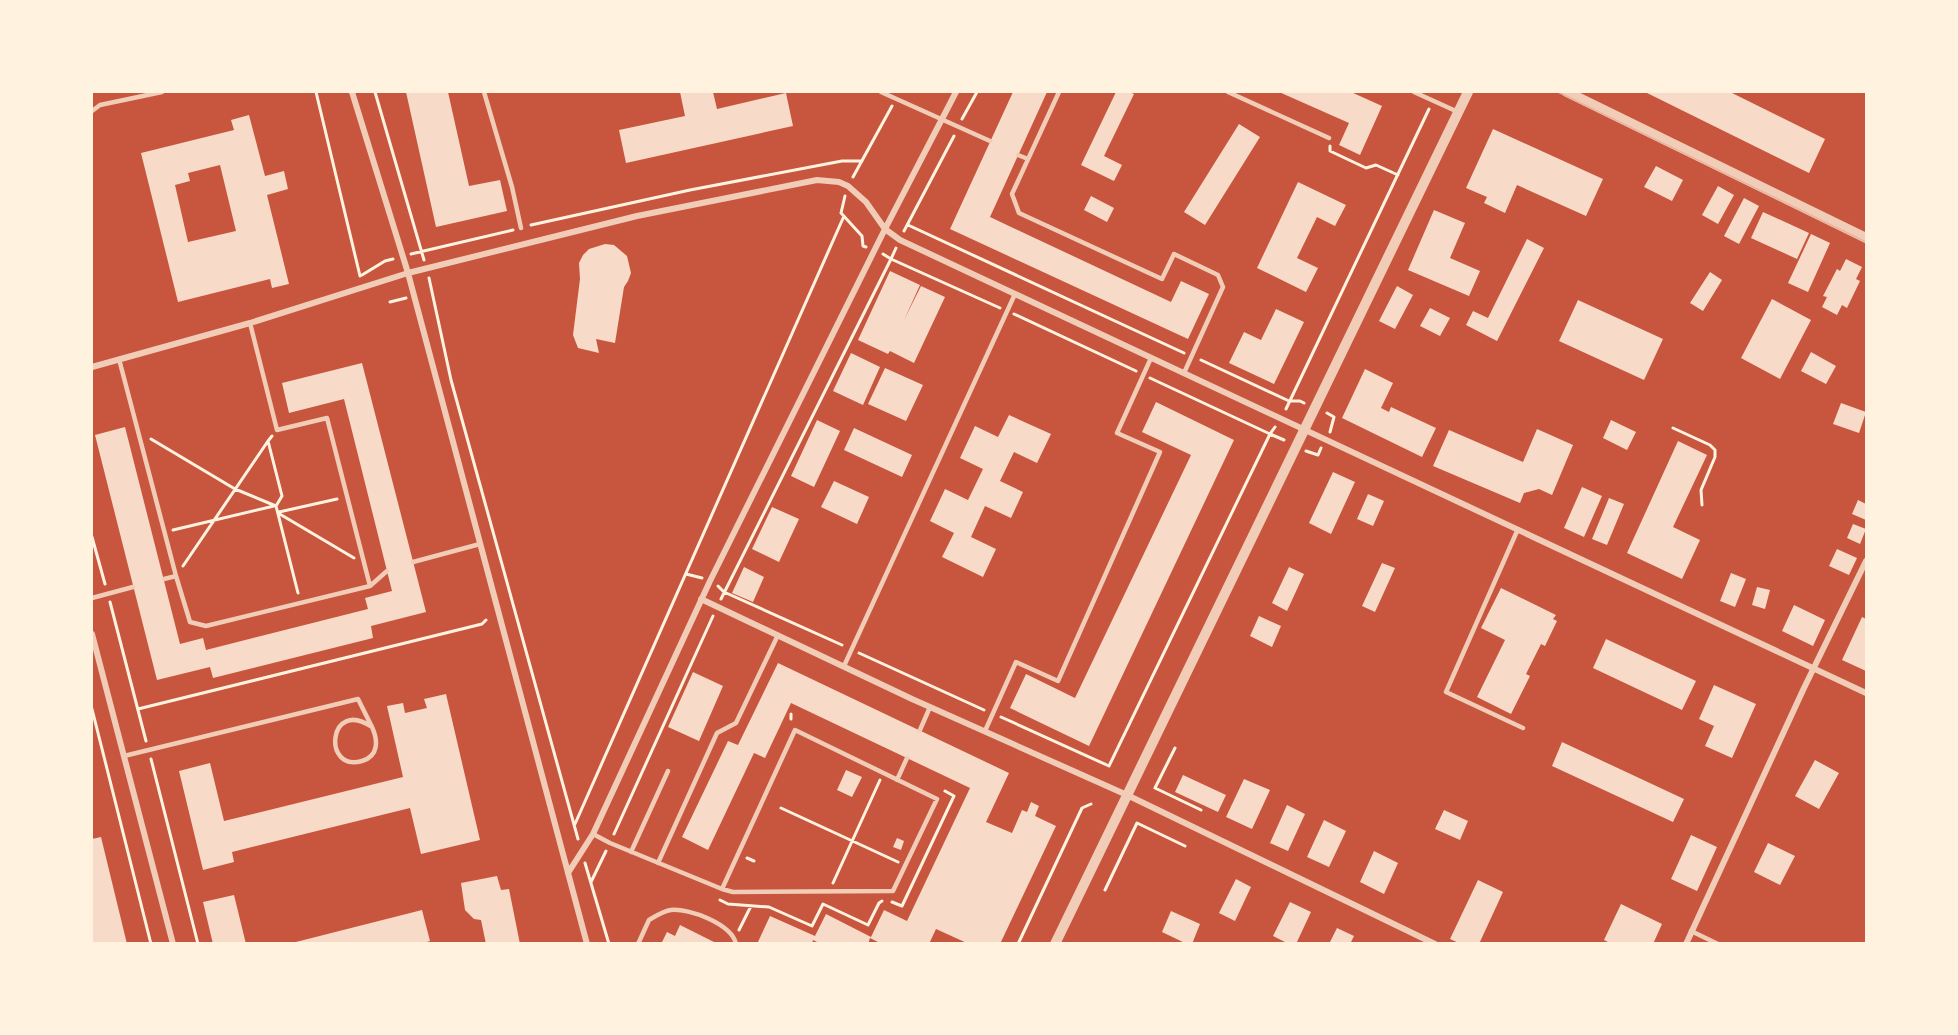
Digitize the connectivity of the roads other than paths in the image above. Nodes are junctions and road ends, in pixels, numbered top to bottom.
1 (162, 92) edge
2 (352, 92) edge
3 (484, 92) edge
4 (881, 92) edge
5 (956, 92) edge
6 (1059, 92) edge
7 (1228, 92) edge
8 (1414, 92) edge
9 (1468, 92) edge
10 (1567, 92) edge
11 (92, 111) edge
12 (1458, 112) junction
13 (942, 119) junction
14 (1329, 138) road end
15 (990, 141) dead end
16 (1018, 154) dead end
17 (1028, 159) junction
18 (521, 228) road end
19 (885, 229) junction
20 (1866, 238) edge
21 (408, 273) junction
22 (1015, 294) junction
23 (250, 323) junction
24 (1150, 358) junction
25 (118, 359) junction
26 (92, 367) edge
27 (1184, 373) junction
28 (1304, 429) junction
29 (1518, 529) junction
30 (480, 544) junction
31 (1866, 561) edge
32 (413, 562) dead end
33 (387, 571) dead end
34 (176, 576) junction
35 (164, 579) dead end
36 (370, 586) junction
37 (133, 587) dead end
38 (92, 598) edge
39 (701, 599) junction
40 (92, 634) edge
41 (778, 635) junction
42 (844, 666) junction
43 (1814, 668) junction
44 (1866, 693) edge
45 (930, 707) junction
46 (372, 727) junction
47 (1523, 728) dead end
48 (920, 730) dead end
49 (985, 732) junction
50 (124, 756) junction
51 (907, 758) dead end
52 (668, 771) dead end
53 (897, 780) junction
54 (1127, 795) junction
55 (593, 834) junction
56 (632, 852) junction
57 (658, 863) junction
58 (568, 873) junction
59 (722, 889) junction
60 (1691, 932) junction
61 (736, 940) edge
62 (173, 944) edge
63 (587, 944) edge
64 (638, 944) edge
65 (1055, 944) edge
66 (1435, 944) edge
67 (1686, 944) edge
68 (1718, 944) edge

1 - 11 lane
2 - 21 street
3 - 18 lane
4 - 13 lane
5 - 13 street
6 - 17 lane
7 - 14 lane
8 - 12 lane
9 - 12 street
10 - 20 street
12 - 28 street
13 - 15 lane
13 - 19 street
16 - 17 lane
17 - 27 lane
19 - 21 street
19 - 22 street
19 - 39 street
21 - 23 street
21 - 30 street
22 - 24 street
22 - 42 lane
23 - 25 street
23 - 36 lane
24 - 27 street
24 - 49 lane
25 - 26 street
25 - 34 lane
27 - 28 street
28 - 29 street
28 - 54 street
29 - 43 street
29 - 47 lane
30 - 32 lane
30 - 58 street
31 - 43 street
33 - 36 lane
34 - 35 lane
34 - 36 lane
37 - 38 lane
39 - 41 street
39 - 55 street
40 - 50 street
41 - 42 street
41 - 57 lane
42 - 45 street
43 - 44 street
43 - 60 street
45 - 48 lane
45 - 49 street
46 - 46 lane
46 - 50 lane
49 - 54 street
50 - 62 street
51 - 53 lane
52 - 56 lane
53 - 59 lane
53 - 59 lane
54 - 65 street
54 - 66 street
55 - 56 lane
55 - 58 street
56 - 57 lane
57 - 59 lane
58 - 63 street
60 - 67 street
60 - 68 lane
61 - 64 lane

